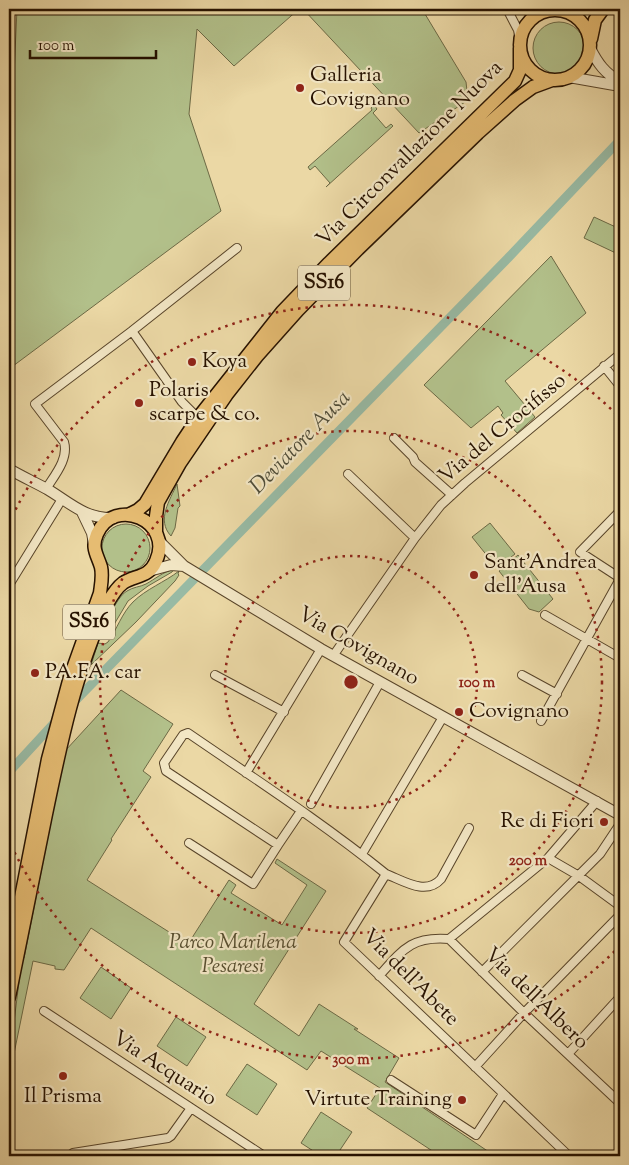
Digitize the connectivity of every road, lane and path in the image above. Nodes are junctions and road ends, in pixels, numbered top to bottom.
1 (507, 9) edge
2 (523, 9) edge
3 (561, 9) edge
4 (603, 9) edge
5 (545, 11) junction
6 (520, 44) junction
7 (590, 45) junction
8 (569, 77) junction
9 (552, 80) junction
10 (620, 84) edge
11 (236, 248) dead end
12 (132, 331) junction
13 (620, 354) edge
14 (604, 366) junction
15 (620, 386) edge
16 (198, 418) junction
17 (394, 438) dead end
18 (9, 469) edge
19 (348, 474) dead end
20 (46, 489) junction
21 (452, 495) junction
22 (62, 499) junction
23 (620, 511) edge
24 (82, 512) junction
25 (128, 515) junction
26 (113, 518) junction
27 (157, 537) junction
28 (415, 538) junction
29 (94, 545) junction
30 (100, 566) junction
31 (184, 566) junction
32 (149, 571) junction
33 (620, 579) edge
34 (129, 580) junction
35 (9, 585) edge
36 (546, 615) dead end
37 (587, 640) junction
38 (321, 649) junction
39 (333, 656) junction
40 (620, 658) edge
41 (75, 675) junction
42 (215, 675) dead end
43 (522, 675) dead end
44 (380, 682) junction
45 (556, 694) junction
46 (284, 712) junction
47 (443, 717) junction
48 (541, 721) dead end
49 (246, 773) junction
50 (597, 801) junction
51 (311, 804) dead end
52 (301, 811) junction
53 (620, 814) edge
54 (620, 824) edge
55 (469, 828) dead end
56 (189, 843) dead end
57 (278, 845) junction
58 (362, 854) junction
59 (548, 858) junction
60 (386, 874) junction
61 (579, 876) junction
62 (620, 906) edge
63 (620, 915) edge
64 (450, 939) junction
65 (9, 958) edge
66 (482, 972) junction
67 (379, 976) junction
68 (9, 997) edge
69 (620, 997) edge
70 (44, 1011) dead end
71 (524, 1013) junction
72 (568, 1054) junction
73 (475, 1067) junction
74 (391, 1080) dead end
75 (503, 1094) junction
76 (619, 1099) edge
77 (191, 1108) junction
78 (69, 1156) edge
79 (264, 1156) edge
80 (568, 1156) edge

1 - 6 street
2 - 5 street
3 - 5 main road
3 - 7 main road
4 - 7 main road
5 - 6 main road, SS16
6 - 9 main road
6 - 16 main road, Via Circonvallazione Nuova / SS16
7 - 8 main road
7 - 10 street
8 - 9 main road, SS16
8 - 10 street
9 - 27 main road, Via Circonvallazione Nuova / SS16
11 - 12 street
12 - 16 street
12 - 20 street
13 - 14 street, Via del Crocifisso
14 - 15 street
14 - 21 street, Via del Crocifisso
16 - 25 main road, Via Circonvallazione Nuova / SS16
17 - 21 street
18 - 20 street
19 - 28 street
20 - 22 street
21 - 28 street, Via del Crocifisso
22 - 24 street
22 - 35 street
23 - 33 street
24 - 26 street
24 - 29 street
25 - 26 main road, Via Circonvallazione Nuova / SS16
25 - 27 main road
26 - 29 main road
27 - 31 street, Via Covignano
27 - 32 main road, Via Circonvallazione Nuova / SS16
28 - 39 street, Via del Crocifisso
29 - 30 main road, SS16
30 - 34 main road, SS16
30 - 41 main road, SS16
31 - 32 street
31 - 38 street, Via Covignano
32 - 34 main road, SS16
33 - 37 street
34 - 41 main road, SS16
36 - 37 street
37 - 40 street
37 - 45 street
38 - 39 street, Via Covignano
38 - 46 street
39 - 44 street, Via Covignano
41 - 65 main road, SS16
41 - 68 main road, SS16
42 - 46 street
43 - 45 street
44 - 47 street, Via Covignano
44 - 51 street
45 - 48 street
46 - 49 street
47 - 50 street, Via Covignano
47 - 58 street
49 - 52 street
49 - 57 street
50 - 53 street, Via Covignano
50 - 59 street
52 - 57 street
52 - 58 street
54 - 61 street
55 - 60 street
56 - 57 street
58 - 60 street
59 - 61 street
59 - 64 street
60 - 67 street, Via dell'Abete
61 - 62 street
61 - 66 street
63 - 71 street
64 - 66 street, Via dell'Albero
64 - 67 street
66 - 71 street, Via dell'Albero
67 - 73 street, Via dell'Abete
69 - 72 street
70 - 77 street, Via Acquario
71 - 72 street, Via dell'Albero
71 - 73 street
72 - 76 street, Via dell'Albero
73 - 75 street, Via dell'Abete
74 - 75 street
75 - 80 street, Via dell'Abete
77 - 78 street
77 - 79 street, Via Acquario

